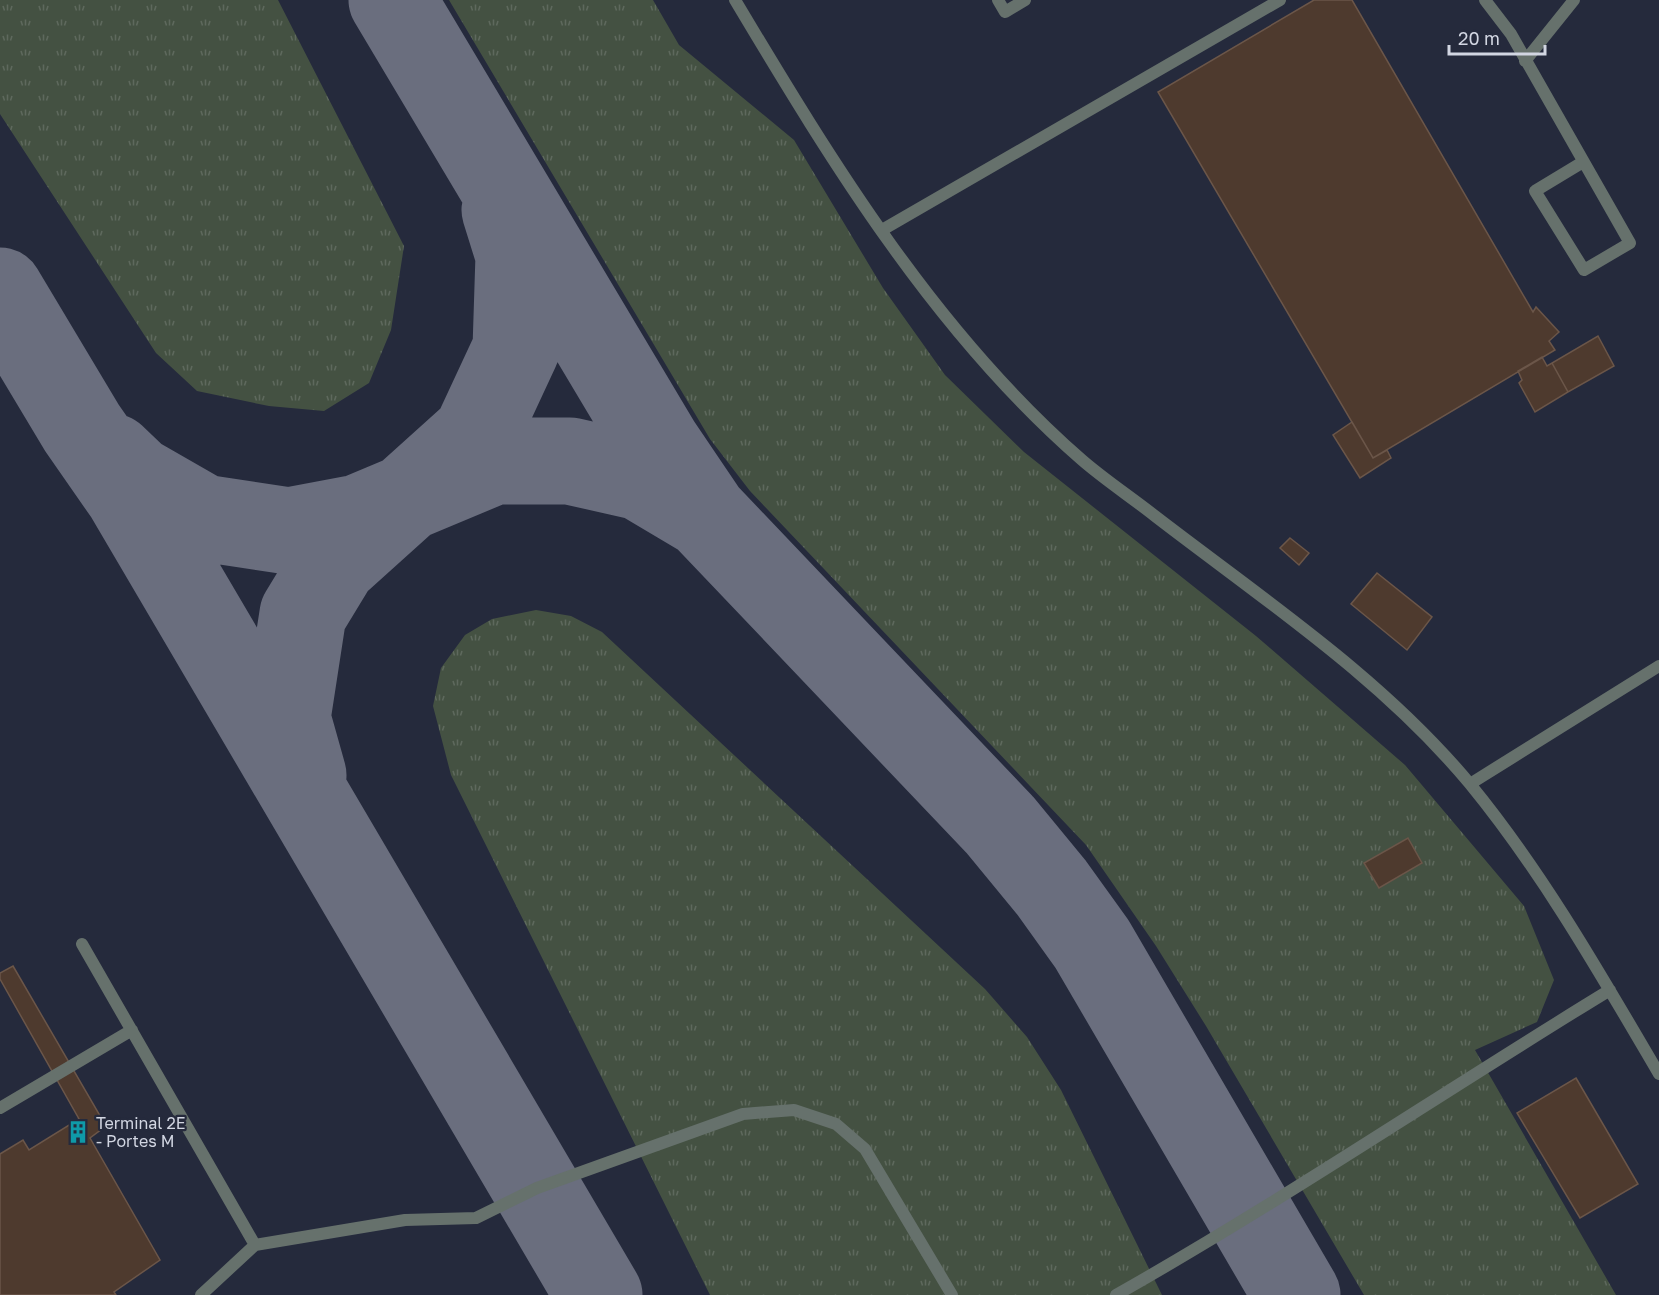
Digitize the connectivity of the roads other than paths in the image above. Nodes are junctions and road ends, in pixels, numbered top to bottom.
1 (735, 0) edge
2 (998, 0) edge
3 (1024, 0) edge
4 (1280, 0) edge
5 (1485, 0) edge
6 (1504, 0) edge
7 (1574, 0) edge
8 (1496, 10) junction
9 (1525, 61) junction
10 (1583, 162) junction
11 (882, 230) junction
12 (1659, 666) edge
13 (1470, 784) junction
14 (82, 944) dead end
15 (1610, 990) junction
16 (132, 1030) junction
17 (1659, 1074) edge
18 (0, 1108) edge
19 (255, 1245) junction
20 (201, 1295) edge
21 (952, 1295) edge
22 (1116, 1295) edge

1 - 11 lane
2 - 3 lane
4 - 11 lane
5 - 8 lane
6 - 8 lane
7 - 9 lane
8 - 9 lane
9 - 10 lane
10 - 10 lane
11 - 13 lane
12 - 13 lane
13 - 15 lane
14 - 16 lane
15 - 17 lane
15 - 22 lane
16 - 18 lane
16 - 19 lane
19 - 20 lane
19 - 21 lane

